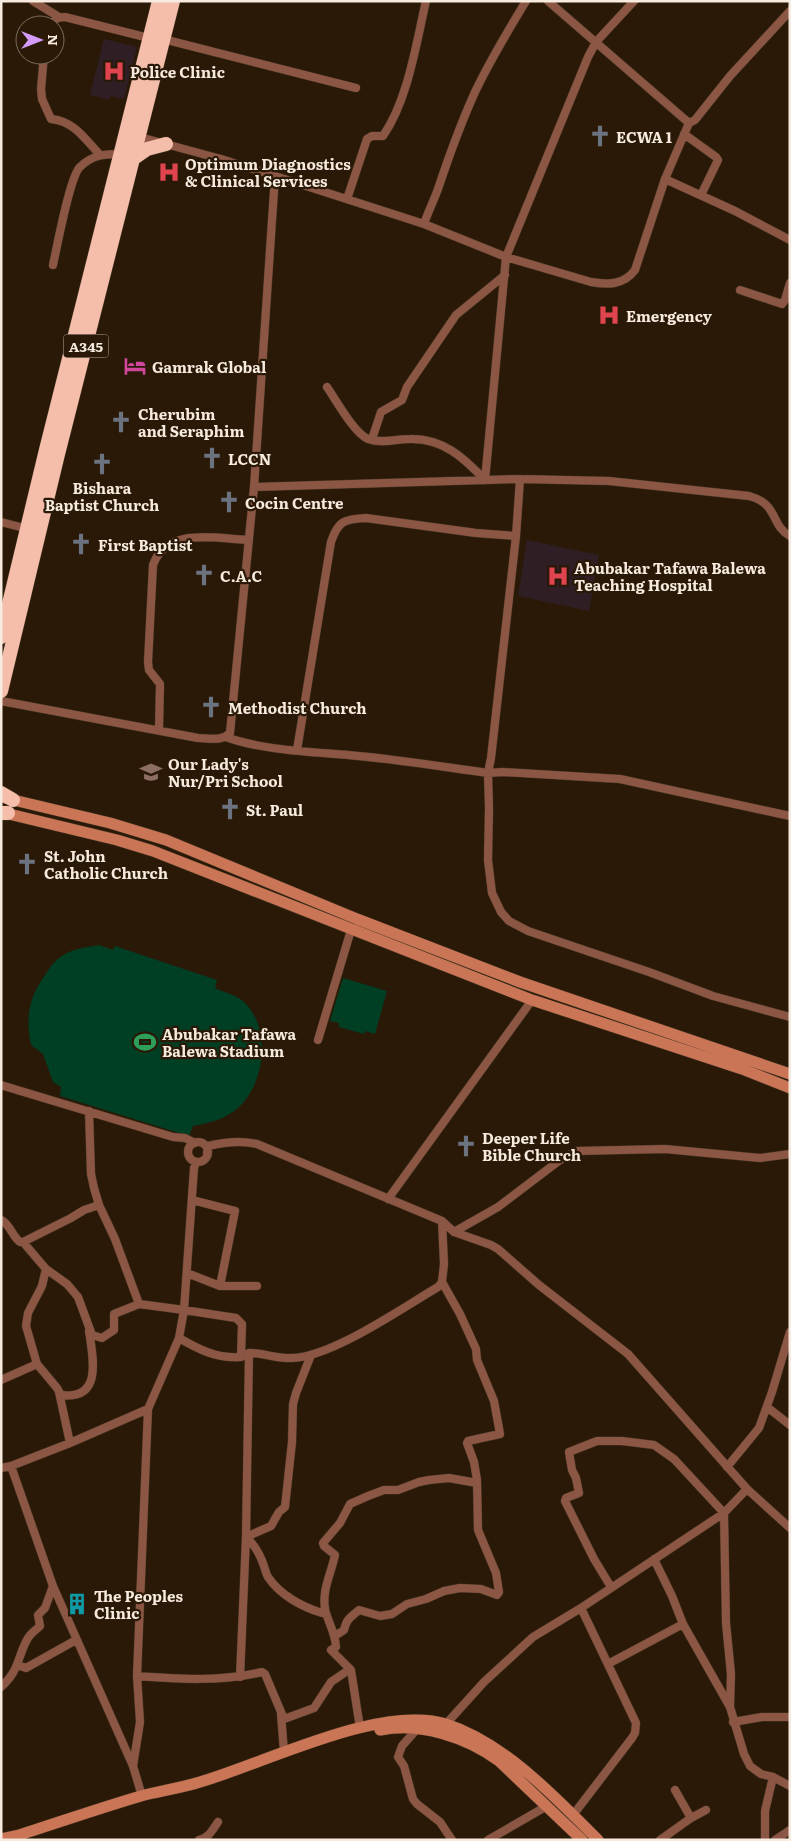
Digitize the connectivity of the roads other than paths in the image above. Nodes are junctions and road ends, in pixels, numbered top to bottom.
1 (33, 1) edge
2 (159, 1) edge
3 (172, 1) edge
4 (426, 1) edge
5 (526, 1) edge
6 (548, 1) edge
7 (634, 1) edge
8 (790, 11) edge
9 (56, 15) edge
10 (65, 17) edge
11 (156, 38) junction
12 (596, 42) junction
13 (43, 65) edge
14 (356, 88) dead end
15 (689, 123) junction
16 (684, 134) junction
17 (132, 135) junction
18 (166, 144) junction
19 (100, 154) junction
20 (120, 154) junction
21 (134, 158) junction
22 (275, 176) junction
23 (665, 179) junction
24 (702, 195) junction
25 (346, 199) junction
26 (424, 224) junction
27 (790, 240) edge
28 (506, 257) junction
29 (53, 265) dead end
30 (504, 276) junction
31 (96, 280) junction
32 (790, 283) edge
33 (740, 290) dead end
34 (327, 387) dead end
35 (372, 439) junction
36 (520, 479) junction
37 (485, 480) junction
38 (254, 487) junction
39 (1, 522) edge
40 (33, 530) junction
41 (516, 536) junction
42 (790, 536) edge
43 (249, 540) junction
44 (1, 637) edge
45 (1, 691) edge
46 (1, 701) edge
47 (159, 730) junction
48 (226, 737) junction
49 (297, 750) junction
50 (488, 773) junction
51 (5, 796) edge
52 (3, 813) edge
53 (790, 816) edge
54 (351, 930) junction
55 (539, 989) junction
56 (532, 1000) junction
57 (790, 1017) edge
58 (318, 1040) dead end
59 (790, 1074) edge
60 (1, 1085) edge
61 (790, 1088) edge
62 (89, 1111) junction
63 (173, 1137) junction
64 (195, 1143) junction
65 (188, 1152) junction
66 (790, 1154) edge
67 (203, 1155) junction
68 (388, 1199) junction
69 (192, 1200) junction
70 (98, 1205) junction
71 (1, 1220) edge
72 (442, 1221) junction
73 (454, 1232) junction
74 (23, 1242) junction
75 (46, 1269) junction
76 (187, 1272) junction
77 (442, 1282) junction
78 (220, 1286) junction
79 (257, 1286) dead end
80 (139, 1304) junction
81 (184, 1310) junction
82 (88, 1324) junction
83 (790, 1332) edge
84 (179, 1338) junction
85 (245, 1355) junction
86 (311, 1355) junction
87 (37, 1364) junction
88 (1, 1380) edge
89 (58, 1388) junction
90 (767, 1407) junction
91 (148, 1408) junction
92 (790, 1425) edge
93 (70, 1443) junction
94 (11, 1466) junction
95 (727, 1467) junction
96 (1, 1468) edge
97 (477, 1483) junction
98 (746, 1489) junction
99 (724, 1514) junction
100 (790, 1528) edge
101 (246, 1537) junction
102 (654, 1559) junction
103 (54, 1586) junction
104 (611, 1587) junction
105 (325, 1608) junction
106 (581, 1608) junction
107 (683, 1624) junction
108 (336, 1636) junction
109 (76, 1640) junction
110 (608, 1664) junction
111 (18, 1666) junction
112 (350, 1669) junction
113 (137, 1676) junction
114 (240, 1677) junction
115 (1, 1686) edge
116 (730, 1708) junction
117 (281, 1712) junction
118 (790, 1717) edge
119 (733, 1722) junction
120 (446, 1724) junction
121 (360, 1728) junction
122 (417, 1729) junction
123 (284, 1752) junction
124 (133, 1766) junction
125 (773, 1777) junction
126 (790, 1786) edge
127 (676, 1790) dead end
128 (142, 1796) junction
129 (548, 1806) junction
130 (706, 1810) dead end
131 (573, 1815) junction
132 (691, 1818) junction
133 (218, 1822) dead end
134 (790, 1830) edge
135 (1, 1839) edge
136 (202, 1839) edge
137 (12, 1840) edge
138 (452, 1840) edge
139 (488, 1840) edge
140 (582, 1840) edge
141 (598, 1840) edge
142 (660, 1840) edge
143 (765, 1840) edge
144 (775, 1840) edge

1 - 9 street
2 - 11 highway, A345
3 - 11 highway, A345
4 - 25 street
5 - 26 street
6 - 12 street
7 - 12 street
8 - 15 street
10 - 11 street
11 - 14 street
11 - 17 highway, A345
12 - 15 street
12 - 28 street
13 - 19 street
15 - 16 street
16 - 23 street
16 - 24 street
17 - 18 street
17 - 20 highway, A345
17 - 21 highway, A345
18 - 21 highway
18 - 22 street
19 - 20 street
19 - 29 street
20 - 31 highway, A345
21 - 31 highway, A345
22 - 25 street
22 - 38 street
23 - 24 street
23 - 28 street
24 - 27 street
25 - 26 street
26 - 28 street
28 - 30 street
30 - 35 street
30 - 37 street
31 - 40 highway, A345
32 - 33 street
34 - 35 street
35 - 37 street
36 - 37 street
36 - 41 street
36 - 42 street
37 - 38 street
38 - 43 street
39 - 40 street
40 - 44 highway, A345
40 - 45 highway, A345
41 - 49 street
41 - 50 street
43 - 47 street
43 - 48 street
46 - 47 street
47 - 48 street
48 - 49 street
49 - 50 street
50 - 53 street
50 - 57 street
51 - 55 street
52 - 54 street
54 - 56 street
54 - 58 street
55 - 56 street
55 - 59 street
56 - 61 street
56 - 68 street
60 - 62 street
62 - 63 street
62 - 70 street
63 - 64 street
63 - 65 street
64 - 65 street
64 - 67 street
65 - 67 street
66 - 73 street
67 - 68 street
67 - 69 street
68 - 72 street
69 - 76 street
69 - 78 street
70 - 74 street
70 - 80 street
71 - 74 street
72 - 73 street
72 - 77 street
73 - 95 street
74 - 75 street
75 - 82 street
75 - 87 street
76 - 78 street
76 - 81 street
77 - 86 street
77 - 97 street
78 - 79 street
80 - 81 street
80 - 82 street
81 - 84 street
81 - 85 street
82 - 89 street
83 - 90 street
84 - 85 street
84 - 91 street
85 - 86 street
85 - 101 street
86 - 101 street
87 - 88 street
87 - 89 street
89 - 93 street
90 - 92 street
90 - 95 street
91 - 93 street
91 - 113 street
93 - 94 street
94 - 96 street
94 - 103 street
95 - 98 street
97 - 105 street
97 - 108 street
98 - 99 street
98 - 100 street
99 - 102 street
99 - 104 street
99 - 116 street
101 - 105 street
101 - 114 street
102 - 104 street
102 - 107 street
103 - 109 street
103 - 111 street
104 - 106 street
105 - 108 street
106 - 110 street
106 - 120 street
107 - 110 street
107 - 116 street
108 - 112 street
109 - 111 street
109 - 124 street
110 - 131 street
111 - 115 street
112 - 117 street
112 - 121 street
113 - 114 street
113 - 124 street
114 - 117 street
116 - 119 street
117 - 123 street
118 - 119 street
119 - 125 street
120 - 121 street
120 - 131 street
121 - 123 street
122 - 129 street
122 - 137 street
122 - 138 street
123 - 128 street
124 - 128 street
125 - 126 street
125 - 143 street
127 - 132 street
128 - 135 street
129 - 139 street
129 - 140 street
130 - 132 street
131 - 141 street
132 - 142 street
133 - 136 street
134 - 144 street

